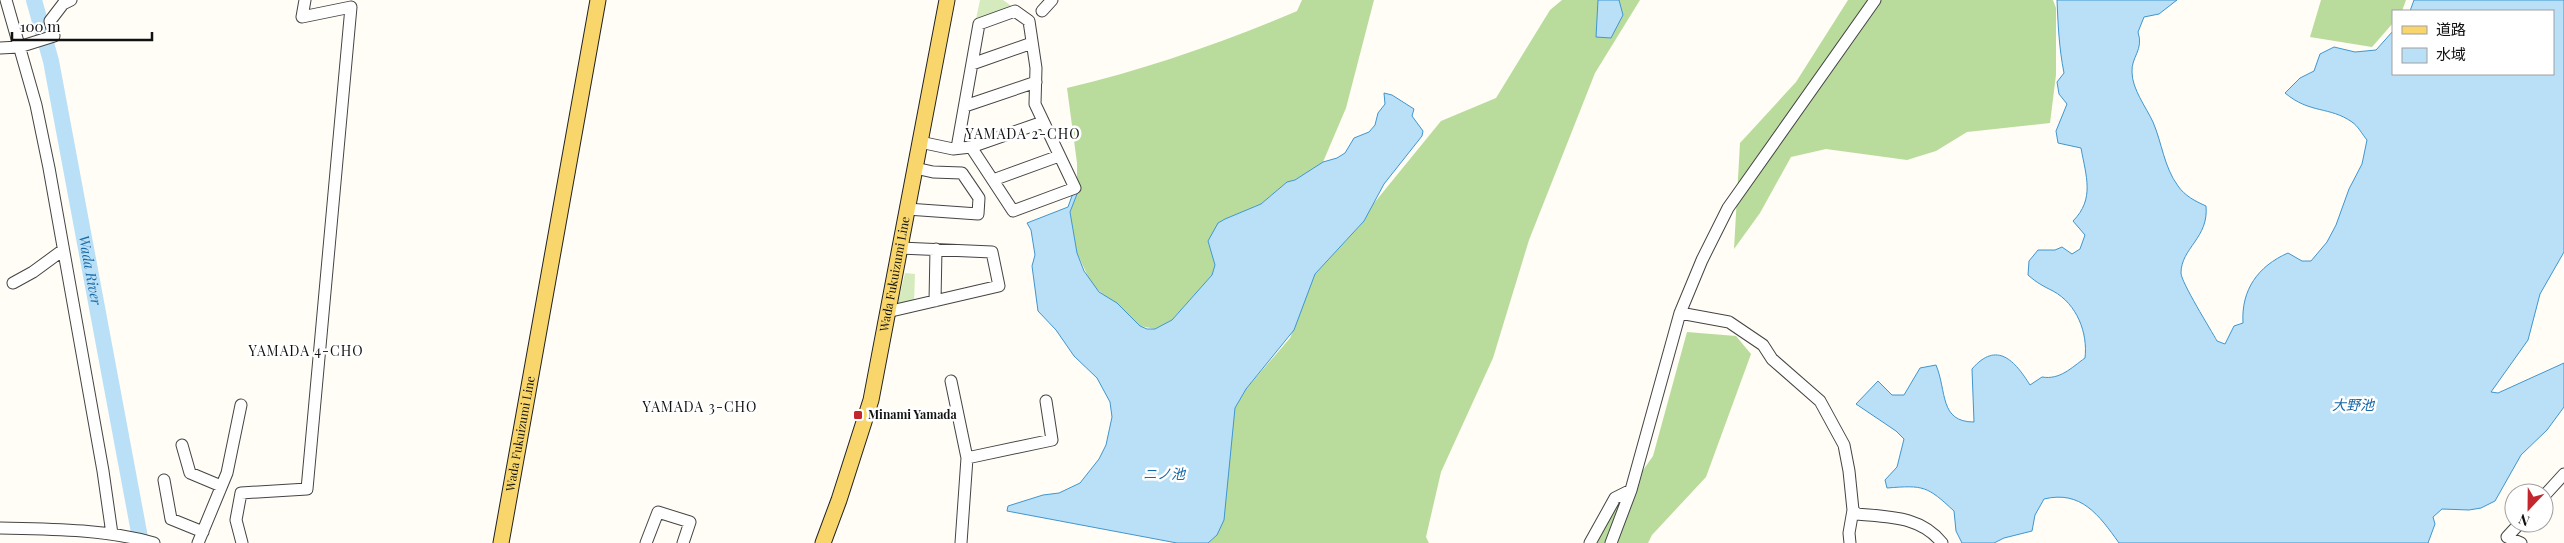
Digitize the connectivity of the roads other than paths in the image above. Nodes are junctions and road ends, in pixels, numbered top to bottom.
1 (6, 0) edge
2 (71, 0) edge
3 (304, 0) edge
4 (598, 0) edge
5 (947, 0) edge
6 (1052, 0) edge
7 (1875, 0) edge
8 (1042, 11) dead end
9 (1032, 43) junction
10 (19, 47) junction
11 (0, 48) edge
12 (972, 64) junction
13 (1036, 82) junction
14 (965, 106) junction
15 (1043, 122) junction
16 (920, 142) junction
17 (972, 147) junction
18 (957, 148) junction
19 (1059, 156) junction
20 (915, 168) junction
21 (993, 180) junction
22 (907, 209) junction
23 (900, 248) junction
24 (63, 250) junction
25 (936, 250) junction
26 (13, 283) dead end
27 (935, 301) junction
28 (888, 312) junction
29 (1680, 312) junction
30 (950, 381) dead end
31 (1046, 401) dead end
32 (241, 406) dead end
33 (182, 445) dead end
34 (967, 458) junction
35 (2564, 474) edge
36 (164, 480) dead end
37 (2554, 485) edge
38 (221, 486) junction
39 (1630, 490) junction
40 (1854, 510) junction
41 (0, 528) edge
42 (202, 532) junction
43 (2511, 533) edge
44 (112, 534) junction
45 (150, 542) edge
46 (198, 543) edge
47 (242, 543) edge
48 (501, 543) edge
49 (646, 543) edge
50 (683, 543) edge
51 (823, 543) edge
52 (961, 543) edge
53 (1590, 543) edge
54 (1611, 543) edge
55 (1850, 543) edge
56 (1942, 543) edge
57 (2521, 543) edge

1 - 10 street
2 - 10 street
3 - 47 street
4 - 48 main road, Wada Fukuizumi Line
5 - 16 main road, Wada Fukuizumi Line
6 - 8 street
7 - 29 street
9 - 12 street
9 - 12 street
9 - 13 street
10 - 11 street
10 - 24 street
12 - 14 street
13 - 14 street
13 - 15 street
14 - 18 street
15 - 17 street
15 - 19 street
16 - 18 street
16 - 20 main road, Wada Fukuizumi Line
17 - 18 street
17 - 21 street
19 - 21 street
19 - 21 street
20 - 22 main road, Wada Fukuizumi Line
20 - 22 street
22 - 23 main road, Wada Fukuizumi Line
23 - 25 street
23 - 28 main road, Wada Fukuizumi Line
24 - 26 street
24 - 44 street
25 - 27 street
25 - 27 street
27 - 28 street
28 - 51 main road, Wada Fukuizumi Line
29 - 39 street
29 - 40 street
30 - 34 street
31 - 34 street
32 - 38 street
33 - 38 street
34 - 52 street
35 - 37 street
36 - 42 street
38 - 42 street
39 - 53 street
39 - 54 street
40 - 55 street
40 - 56 street
41 - 44 street
42 - 46 street
43 - 57 street
44 - 45 street
49 - 50 street

